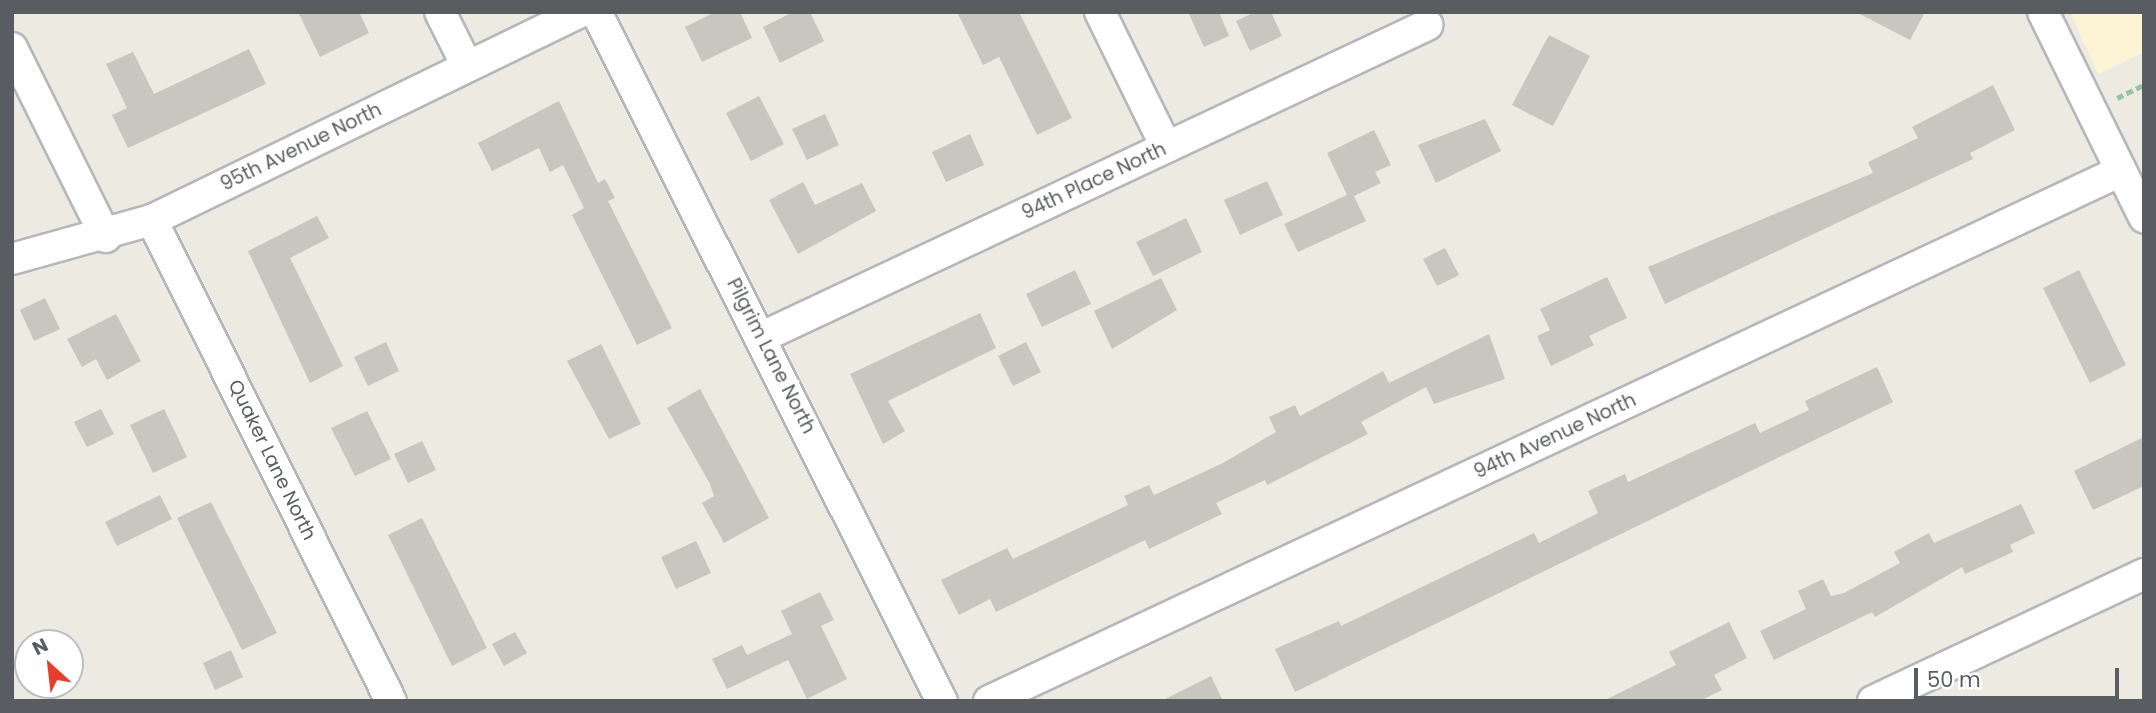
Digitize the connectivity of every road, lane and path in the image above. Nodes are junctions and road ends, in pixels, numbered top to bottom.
1 (440, 12) edge
2 (581, 12) edge
3 (596, 12) edge
4 (1100, 12) edge
5 (2043, 12) edge
6 (1427, 25) dead end
7 (12, 48) edge
8 (467, 66) junction
9 (1166, 147) junction
10 (2121, 172) junction
11 (2144, 217) edge
12 (152, 219) junction
13 (106, 237) junction
14 (12, 259) edge
15 (762, 337) junction
16 (2144, 574) edge
17 (391, 701) edge
18 (942, 701) edge
19 (989, 701) edge
20 (1873, 701) edge

1 - 8 street
2 - 8 street, 95th Avenue North
3 - 15 street, Pilgrim Lane North
4 - 9 street
5 - 10 street
6 - 9 street, 94th Place North
7 - 13 street
8 - 12 street, 95th Avenue North
9 - 15 street, 94th Place North
10 - 11 street
10 - 19 street, 94th Avenue North
12 - 13 street, 95th Avenue North
12 - 17 street, Quaker Lane North
13 - 14 street, 95th Avenue North
15 - 18 street, Pilgrim Lane North
16 - 20 street

